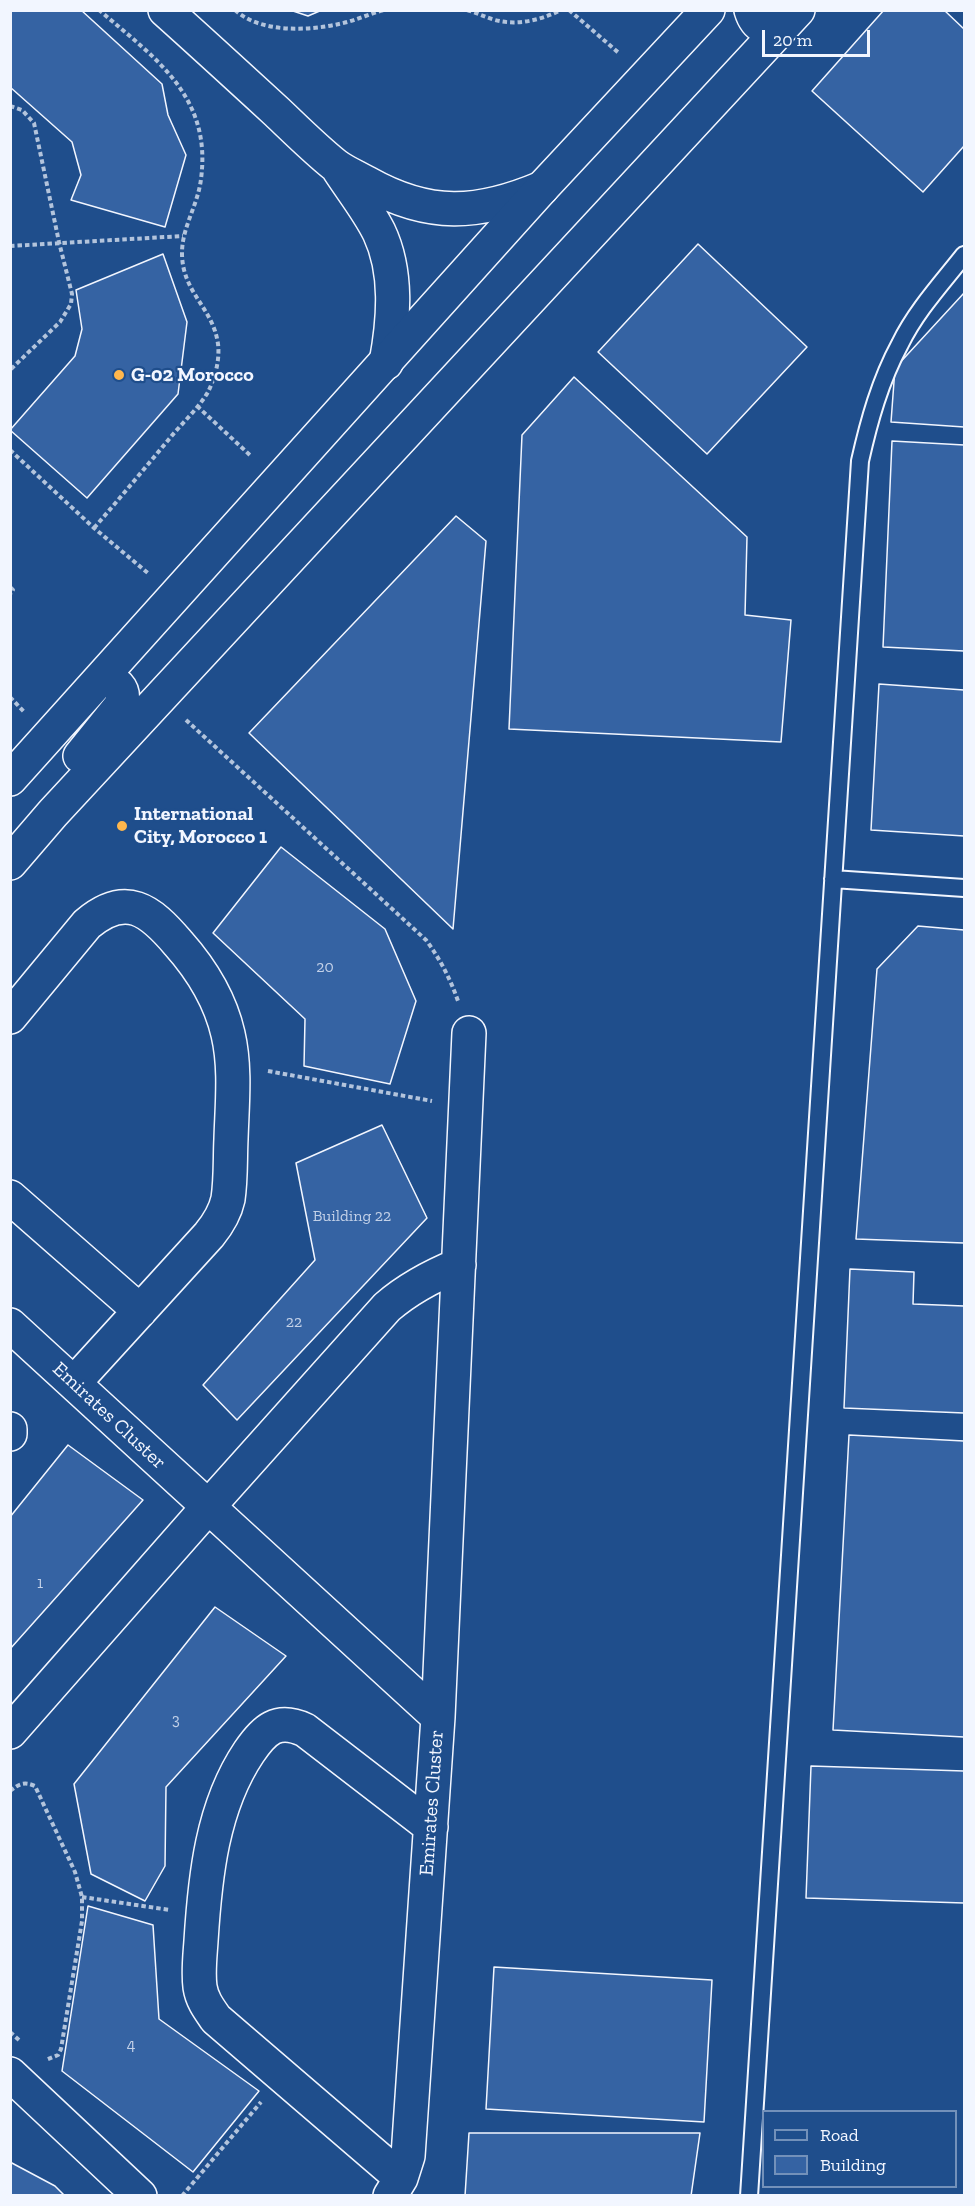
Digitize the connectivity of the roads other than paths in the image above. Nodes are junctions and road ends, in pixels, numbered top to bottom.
1 (165, 10) edge
2 (708, 10) edge
3 (751, 10) edge
4 (790, 19) edge
5 (336, 166) junction
6 (542, 188) junction
7 (964, 255) edge
8 (386, 363) junction
9 (101, 680) junction
10 (10, 778) edge
11 (53, 813) junction
12 (10, 863) edge
13 (833, 879) junction
14 (964, 888) edge
15 (10, 1017) edge
16 (469, 1033) road end
17 (10, 1197) edge
18 (459, 1265) junction
19 (140, 1311) junction
20 (10, 1325) edge
21 (74, 1383) junction
22 (10, 1429) edge
23 (10, 1434) edge
24 (208, 1507) junction
25 (438, 1717) junction
26 (10, 1732) edge
27 (431, 1827) junction
28 (10, 2074) edge
29 (395, 2187) edge
30 (140, 2196) edge
31 (749, 2196) edge

1 - 5 street
2 - 6 street
3 - 4 street
4 - 11 street
5 - 6 street
5 - 8 street
6 - 8 street
7 - 13 lane
8 - 9 street
9 - 10 street
9 - 11 street
11 - 12 street
13 - 14 lane
13 - 31 lane
15 - 19 street
16 - 18 street
17 - 19 street
18 - 24 street
18 - 25 street
19 - 21 street
20 - 21 street, Emirates Cluster
21 - 24 street, Emirates Cluster
22 - 23 street
24 - 25 street, Emirates Cluster
24 - 26 street
25 - 27 street, Emirates Cluster
27 - 29 street, Emirates Cluster
27 - 29 street
28 - 30 street

